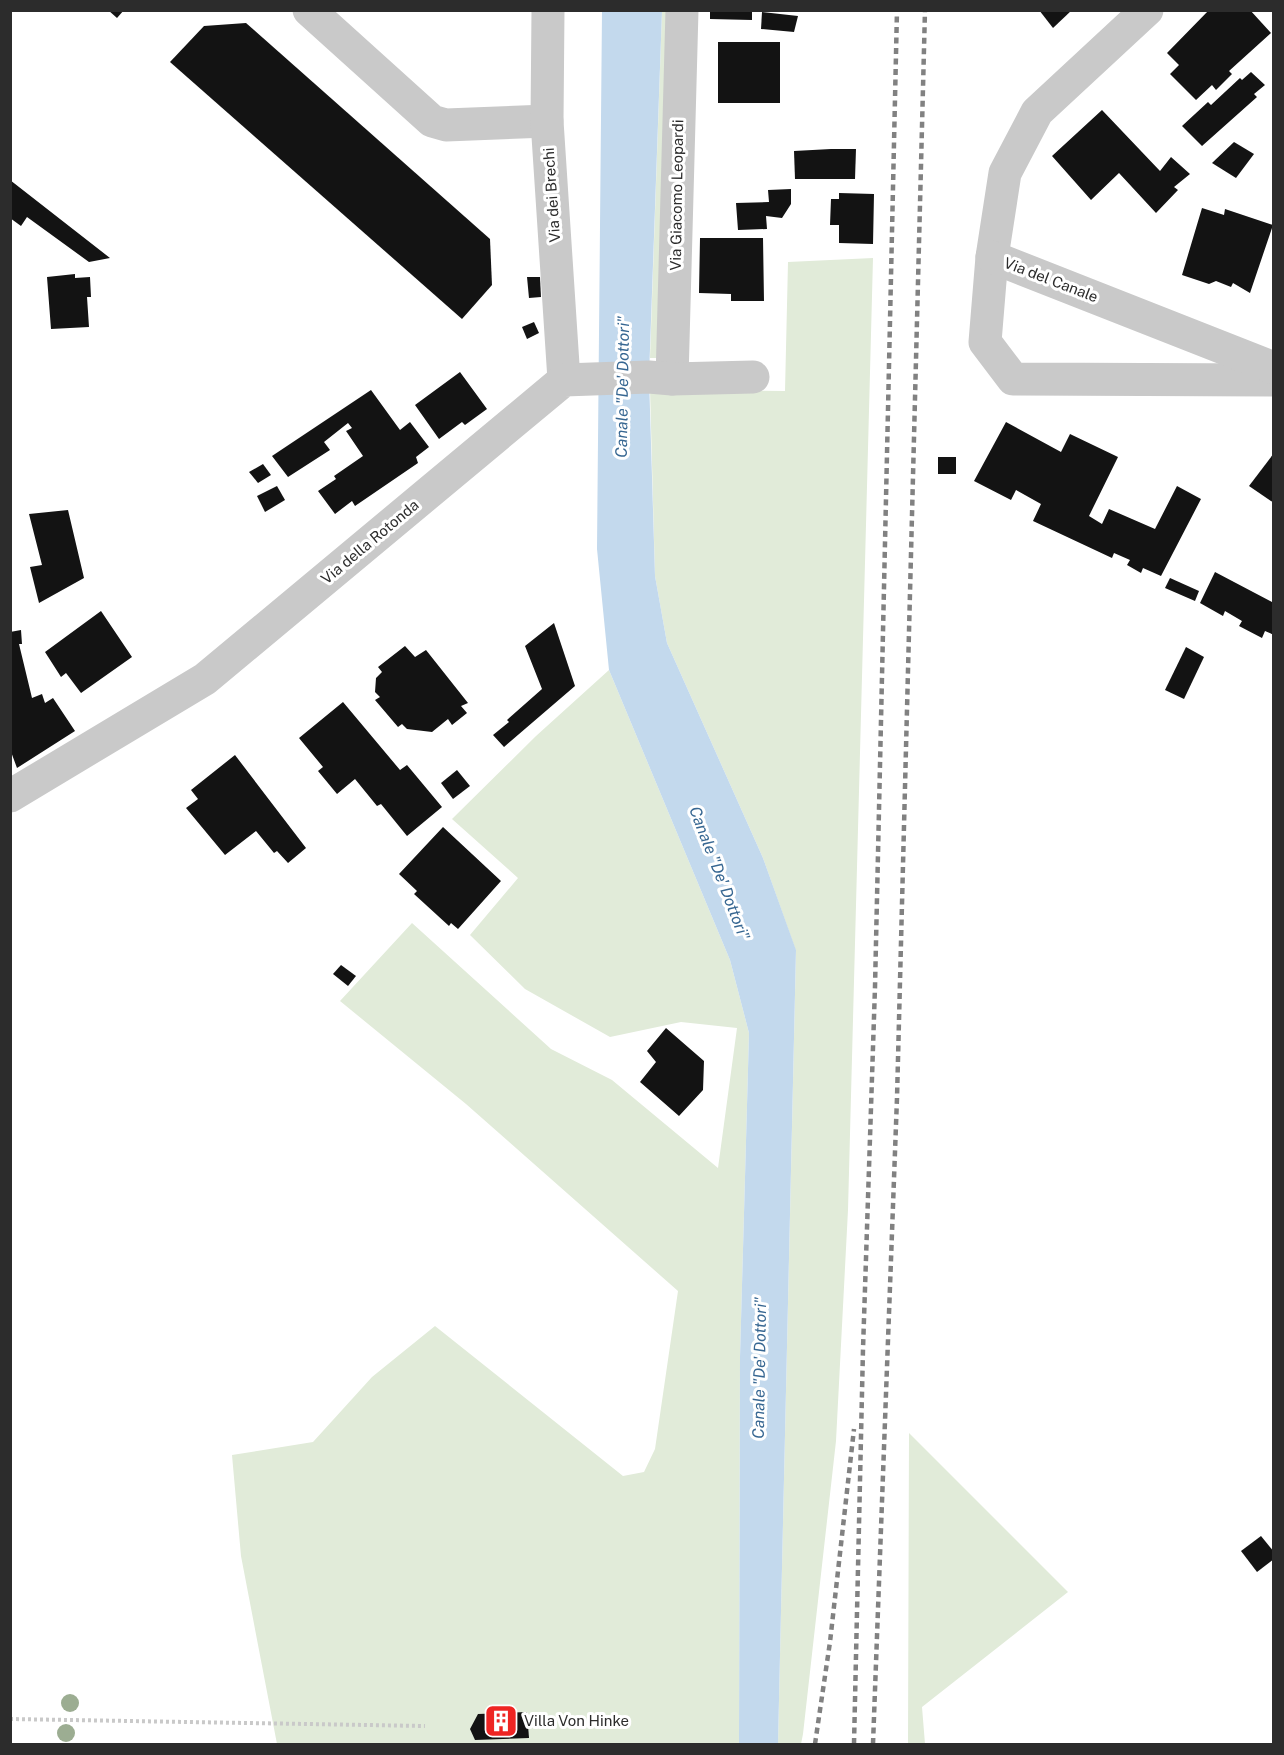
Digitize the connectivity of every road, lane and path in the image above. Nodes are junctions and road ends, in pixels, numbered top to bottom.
1 (309, 10) edge
2 (548, 10) edge
3 (682, 10) edge
4 (1147, 10) edge
5 (547, 121) junction
6 (992, 257) junction
7 (1274, 368) edge
8 (753, 377) dead end
9 (661, 378) junction
10 (564, 380) junction
11 (1274, 380) edge
12 (10, 796) edge
13 (10, 1719) edge
14 (425, 1726) dead end

1 - 5 street
2 - 5 street, Via dei Brechi
3 - 9 street, Via Giacomo Leopardi
4 - 6 street
5 - 10 street, Via dei Brechi
6 - 7 street, Via del Canale
6 - 11 street, Via del Canale
8 - 9 street
9 - 10 street
10 - 12 street, Via della Rotonda
13 - 14 path

